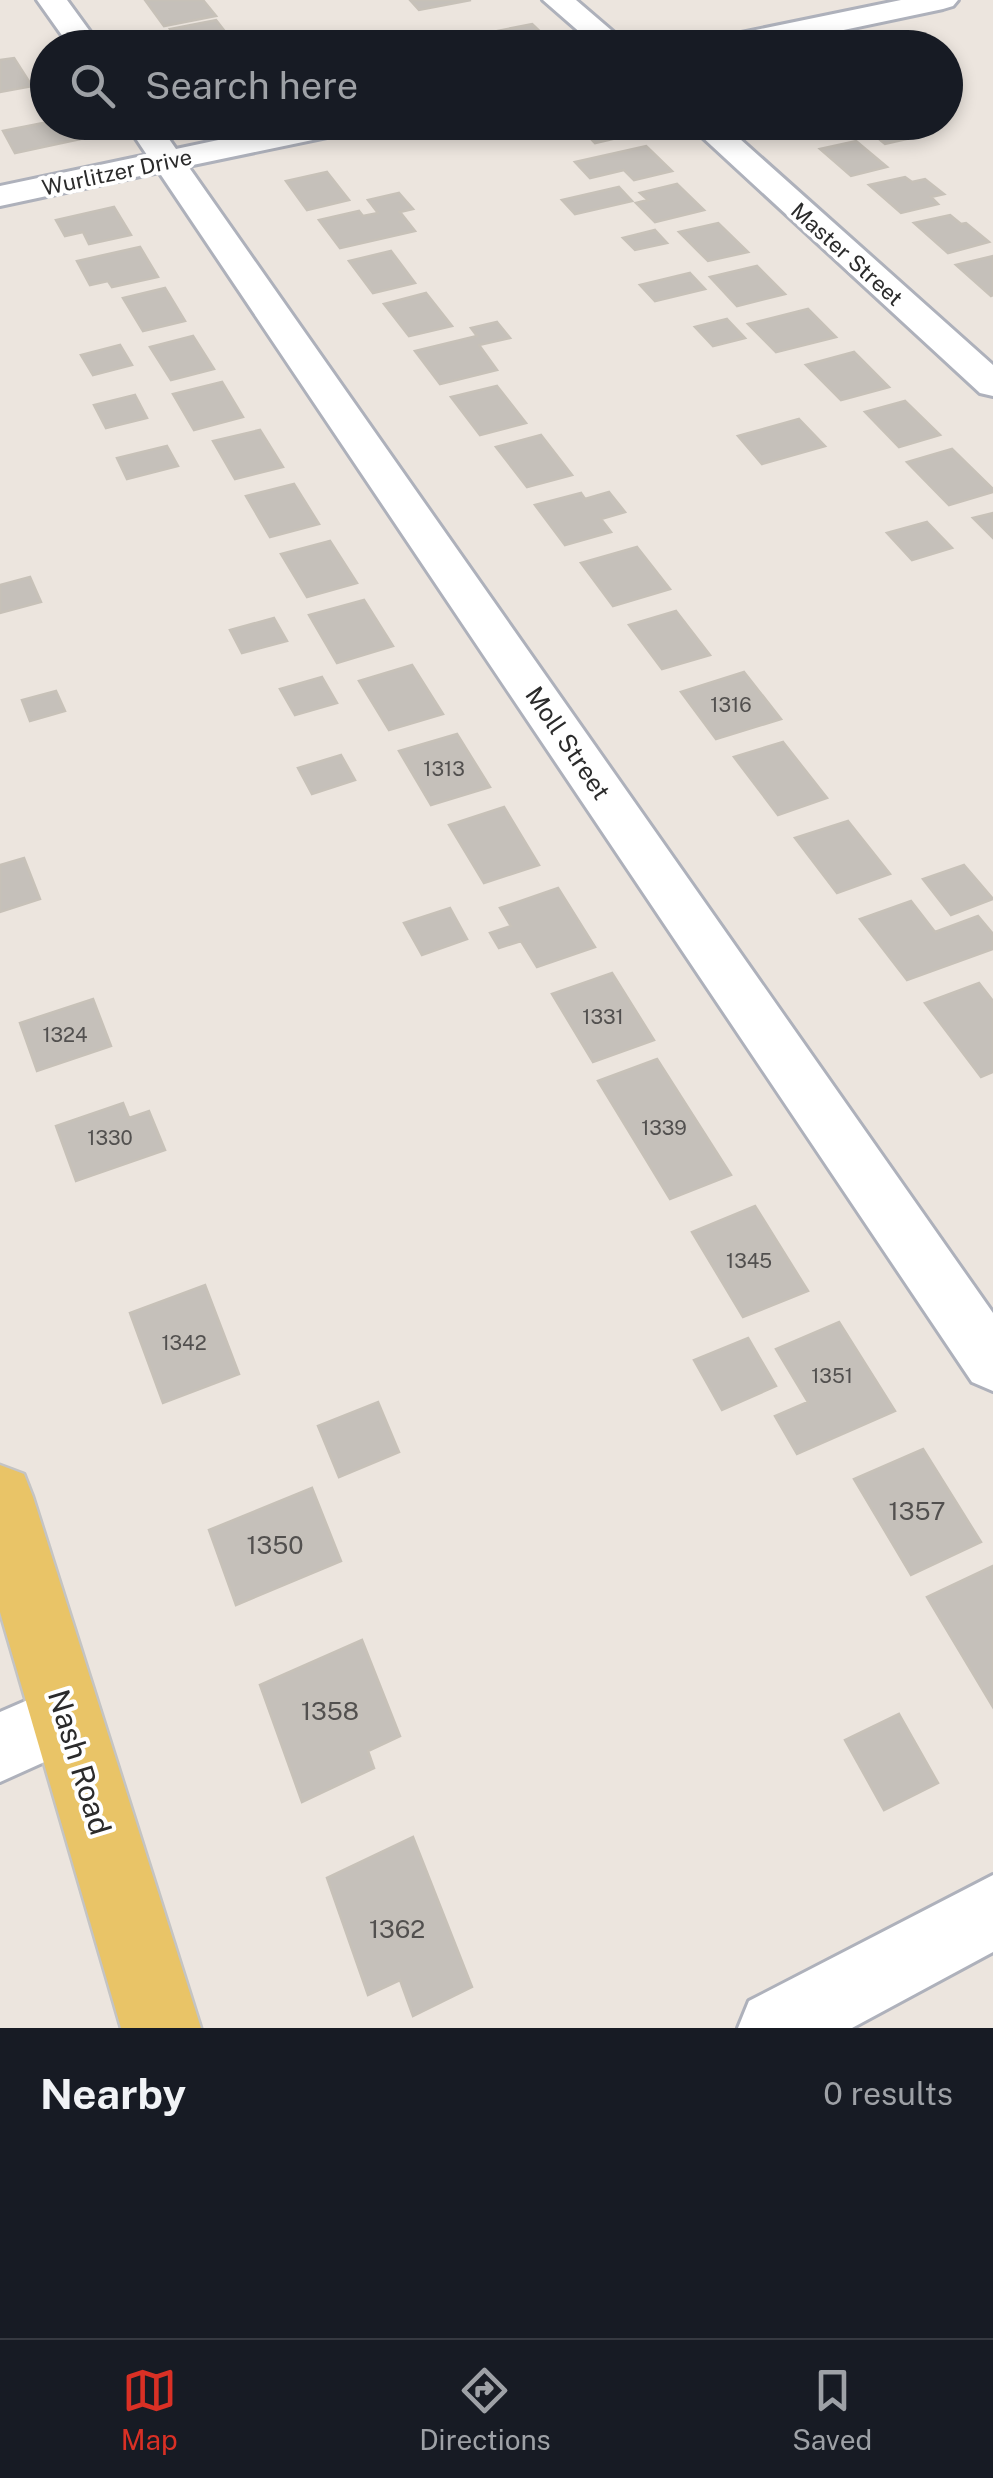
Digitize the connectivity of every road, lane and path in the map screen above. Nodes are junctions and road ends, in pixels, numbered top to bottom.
1 (52, 0) edge
2 (558, 0) edge
3 (943, 0) edge
4 (74, 30) edge
5 (595, 30) edge
6 (799, 30) edge
7 (154, 140) edge
8 (265, 140) edge
9 (722, 140) edge
10 (169, 160) junction
11 (0, 196) edge
12 (993, 385) edge
13 (993, 1363) edge
14 (0, 1496) edge
15 (67, 1717) junction
16 (0, 1747) edge
17 (993, 1912) edge
18 (161, 2028) edge
19 (776, 2028) edge

1 - 4 street
2 - 5 street
3 - 6 street
7 - 10 street, Moll Street
8 - 10 street, Wurlitzer Drive
9 - 12 street, Master Street
10 - 11 street, Wurlitzer Drive
10 - 13 street, Moll Street
14 - 15 main road, Nash Road
15 - 16 street
15 - 18 main road, Nash Road
17 - 19 street

